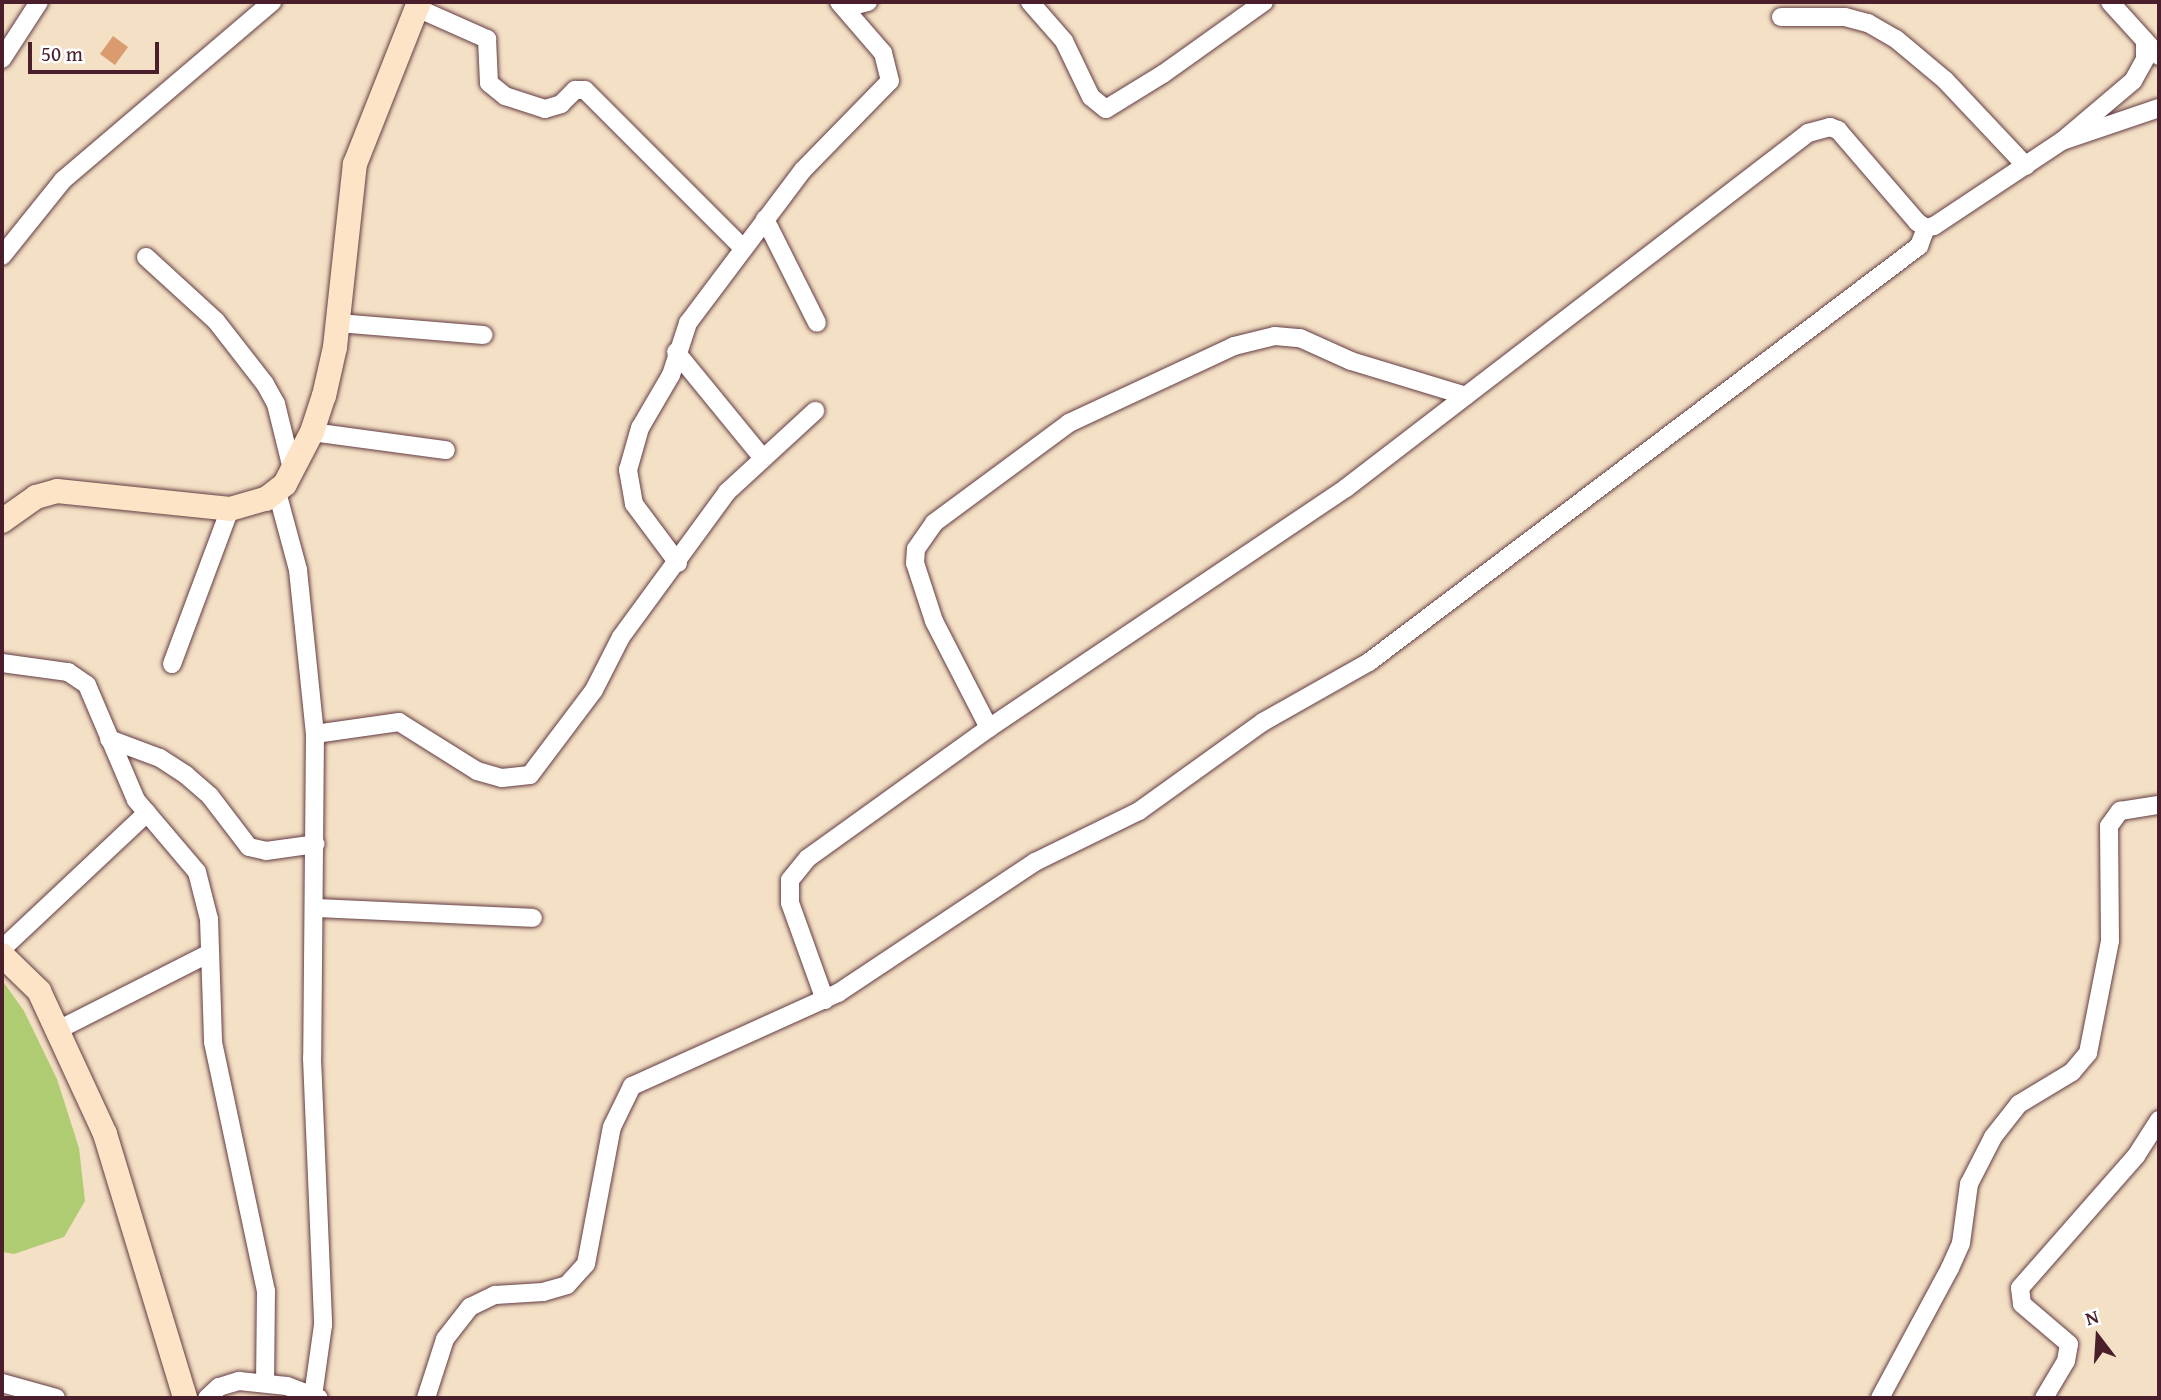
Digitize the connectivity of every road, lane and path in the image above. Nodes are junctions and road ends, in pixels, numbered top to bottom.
1 (39, 2) edge
2 (272, 2) edge
3 (868, 2) edge
4 (1030, 2) edge
5 (1264, 2) edge
6 (2110, 2) edge
7 (418, 5) edge
8 (842, 5) edge
9 (1781, 17) dead end
10 (2145, 43) junction
11 (2159, 56) edge
12 (2, 59) edge
13 (2159, 108) edge
14 (2062, 141) junction
15 (2026, 166) junction
16 (765, 219) junction
17 (1926, 228) junction
18 (743, 248) junction
19 (2, 256) edge
20 (146, 257) dead end
21 (338, 323) junction
22 (817, 323) dead end
23 (484, 335) dead end
24 (676, 352) junction
25 (1466, 396) junction
26 (815, 411) dead end
27 (312, 432) junction
28 (446, 450) dead end
29 (762, 457) junction
30 (285, 482) junction
31 (230, 509) junction
32 (2, 521) edge
33 (678, 563) junction
34 (2, 663) edge
35 (172, 664) dead end
36 (989, 729) junction
37 (315, 734) junction
38 (108, 739) junction
39 (2159, 805) edge
40 (147, 813) junction
41 (316, 844) junction
42 (315, 908) junction
43 (533, 918) dead end
44 (2, 949) edge
45 (208, 954) junction
46 (2, 955) edge
47 (825, 1000) junction
48 (58, 1030) junction
49 (2159, 1119) edge
50 (2152, 1146) edge
51 (265, 1381) junction
52 (2, 1383) edge
53 (316, 1397) edge
54 (56, 1398) edge
55 (188, 1398) edge
56 (426, 1398) edge
57 (1880, 1398) edge
58 (2044, 1398) edge

1 - 12 street
2 - 19 street
3 - 8 street
4 - 5 street
6 - 10 street
7 - 18 street
7 - 21 street
8 - 16 street
9 - 15 street
10 - 11 street
10 - 14 street
13 - 14 street
14 - 15 street
15 - 17 street
16 - 18 street
16 - 22 street
17 - 25 street
17 - 47 street
18 - 24 street
20 - 30 street
21 - 23 street
21 - 27 street
24 - 29 street
24 - 33 street
25 - 36 street
25 - 36 street
26 - 29 street
27 - 28 street
27 - 30 street
29 - 33 street
30 - 31 street
30 - 37 street
31 - 32 street
31 - 35 street
33 - 37 street
34 - 38 street
36 - 47 street
37 - 41 street
38 - 40 street
38 - 41 street
39 - 57 street
40 - 44 street
40 - 45 street
41 - 42 street
42 - 43 street
42 - 53 street
45 - 48 street
45 - 51 street
46 - 48 street
47 - 56 street
48 - 55 street
49 - 50 street
50 - 58 street
51 - 53 street
51 - 55 street
52 - 54 street

